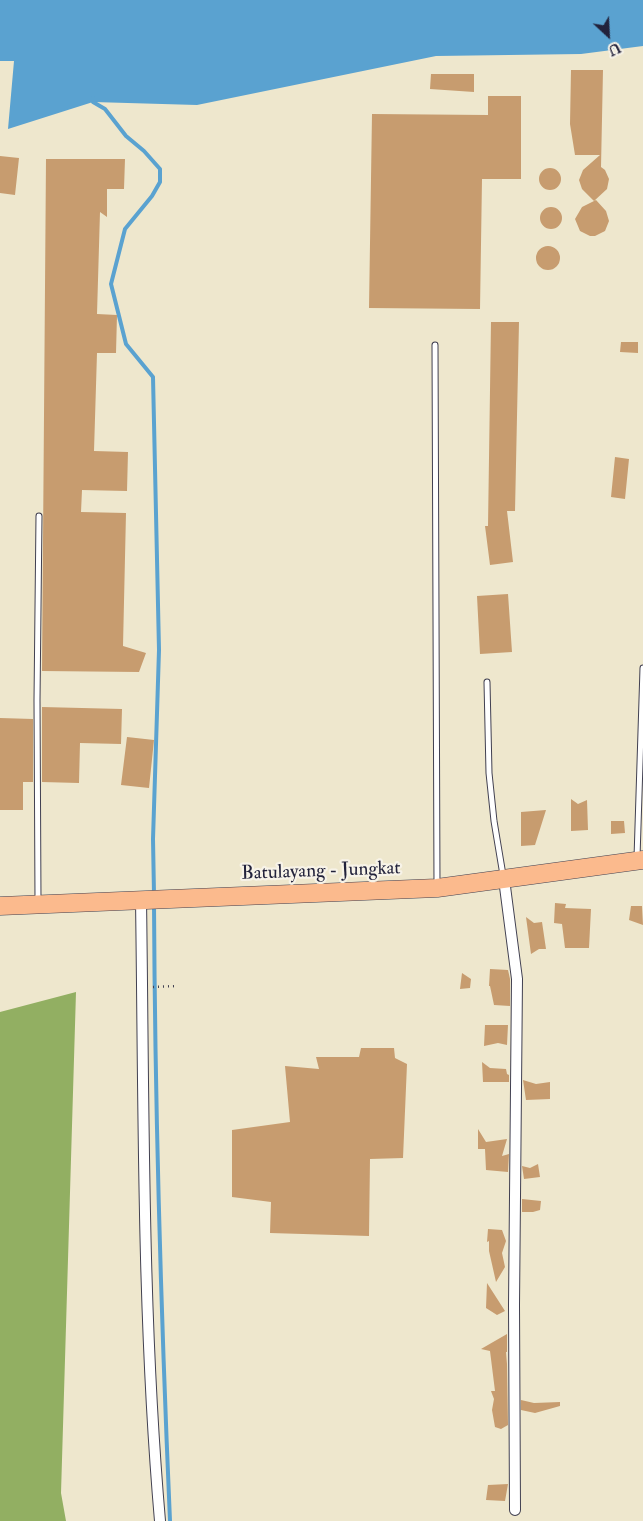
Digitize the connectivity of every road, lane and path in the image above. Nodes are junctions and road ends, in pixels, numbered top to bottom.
1 (435, 346) dead end
2 (39, 516) dead end
3 (643, 668) edge
4 (487, 682) dead end
5 (640, 860) edge
6 (504, 879) junction
7 (437, 888) junction
8 (150, 900) junction
9 (38, 904) junction
10 (0, 906) edge
11 (177, 986) dead end
12 (149, 987) dead end
13 (515, 1510) dead end
14 (160, 1521) edge

1 - 7 lane
2 - 9 lane
3 - 5 lane
4 - 6 lane
5 - 6 highway, Batulayang - Jungkat
6 - 7 highway, Batulayang - Jungkat
6 - 13 street
7 - 8 highway, Batulayang - Jungkat
8 - 9 highway, Batulayang - Jungkat
8 - 14 street
9 - 10 highway, Batulayang - Jungkat
11 - 12 path

